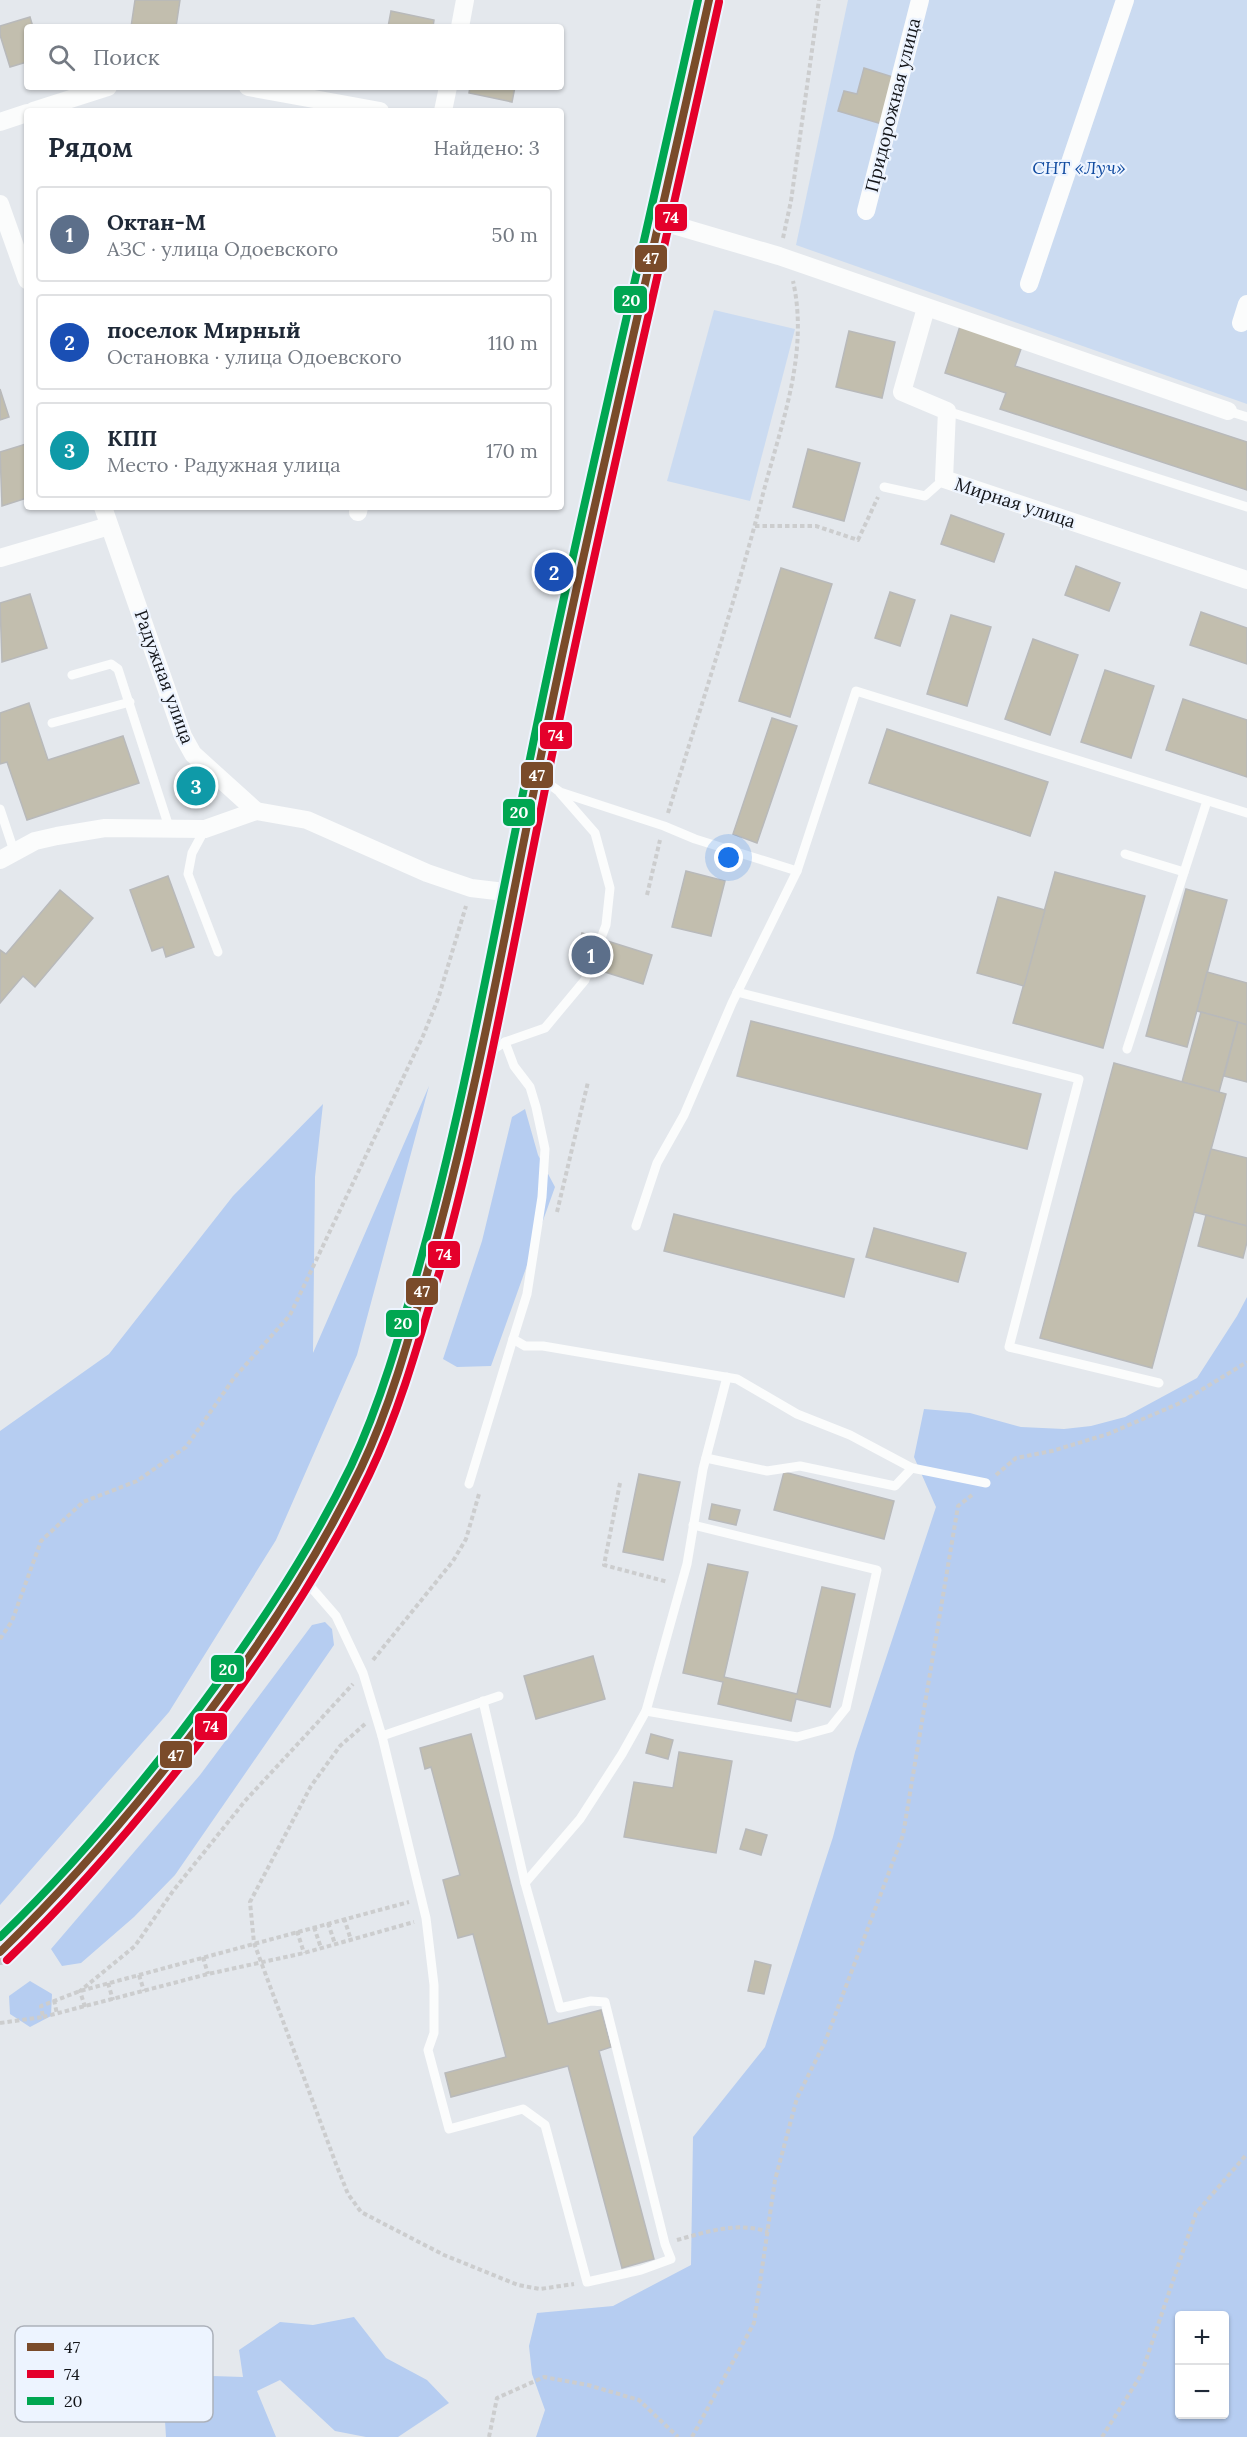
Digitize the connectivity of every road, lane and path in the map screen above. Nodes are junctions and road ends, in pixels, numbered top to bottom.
1 (465, 0) edge
2 (709, 0) edge
3 (819, 0) edge
4 (920, 0) edge
5 (1125, 0) edge
6 (461, 24) edge
7 (99, 90) edge
8 (264, 90) edge
9 (447, 90) edge
10 (42, 108) edge
11 (364, 108) edge
12 (444, 108) edge
13 (24, 114) edge
14 (0, 122) edge
15 (0, 204) edge
16 (866, 211) dead end
17 (660, 221) junction
18 (783, 258) junction
19 (24, 272) edge
20 (1029, 284) dead end
21 (1247, 304) edge
22 (926, 308) junction
23 (1241, 322) dead end
24 (947, 411) junction
25 (1228, 411) joint
26 (1247, 417) edge
27 (944, 479) junction
28 (884, 487) joint
29 (1247, 507) edge
30 (104, 510) edge
31 (109, 526) junction
32 (755, 526) junction
33 (0, 558) edge
34 (1247, 580) edge
35 (72, 675) dead end
36 (130, 702) junction
37 (52, 723) dead end
38 (537, 776) junction
39 (560, 792) junction
40 (1207, 801) junction
41 (0, 809) edge
42 (256, 812) junction
43 (1247, 813) edge
44 (664, 826) junction
45 (169, 827) junction
46 (206, 828) junction
47 (1125, 854) dead end
48 (7, 856) edge
49 (797, 871) junction
50 (1184, 872) junction
51 (471, 888) junction
52 (513, 893) junction
53 (647, 895) dead end
54 (218, 952) dead end
55 (737, 992) junction
56 (505, 1042) junction
57 (1127, 1049) dead end
58 (481, 1057) junction
59 (588, 1082) dead end
60 (555, 1220) dead end
61 (636, 1226) dead end
62 (513, 1339) junction
63 (1247, 1362) edge
64 (727, 1377) junction
65 (1159, 1383) dead end
66 (706, 1458) junction
67 (912, 1468) junction
68 (620, 1483) dead end
69 (986, 1483) junction
70 (469, 1484) dead end
71 (479, 1493) dead end
72 (693, 1526) junction
73 (301, 1577) junction
74 (681, 1586) junction
75 (0, 1640) edge
76 (363, 1673) junction
77 (499, 1695) dead end
78 (483, 1701) junction
79 (646, 1711) junction
80 (375, 1715) junction
81 (382, 1736) junction
82 (525, 1883) junction
83 (422, 1898) junction
84 (344, 1918) junction
85 (426, 1918) junction
86 (328, 1923) junction
87 (314, 1927) junction
88 (297, 1931) junction
89 (351, 1940) junction
90 (254, 1943) junction
91 (335, 1944) junction
92 (2, 1945) edge
93 (321, 1948) junction
94 (304, 1953) junction
95 (203, 1957) junction
96 (261, 1963) junction
97 (208, 1974) junction
98 (139, 1975) junction
99 (108, 1983) junction
100 (80, 1991) junction
101 (144, 1991) junction
102 (54, 2000) junction
103 (112, 2000) junction
104 (86, 2007) junction
105 (57, 2014) junction
106 (43, 2017) junction
107 (0, 2023) edge
108 (1247, 2154) edge
109 (768, 2232) junction
110 (664, 2244) junction
111 (587, 2282) junction
112 (489, 2437) edge
113 (678, 2437) edge
114 (692, 2437) edge
115 (1102, 2437) edge

1 - 6 street
2 - 17 street
3 - 18 path
4 - 16 street, Придорожная улица
5 - 20 street
7 - 10 street
8 - 11 street
9 - 12 street
13 - 14 street
15 - 19 street
17 - 18 street
17 - 38 street
18 - 22 street
18 - 32 path
21 - 23 street
22 - 24 street
22 - 25 street
24 - 27 street, Мирная улица
24 - 29 lane
25 - 26 lane
27 - 28 lane
27 - 34 street, Мирная улица
28 - 32 path
30 - 31 street, Радужная улица
31 - 33 street
31 - 42 street, Радужная улица
32 - 44 path
35 - 36 lane
36 - 37 lane
36 - 45 lane
38 - 39 lane
38 - 52 street
39 - 44 lane
39 - 56 lane
40 - 43 lane
40 - 49 lane
40 - 50 lane
41 - 48 lane
42 - 46 street
42 - 51 street
44 - 49 lane
44 - 53 path
45 - 46 street
45 - 48 street
46 - 54 lane
47 - 50 lane
49 - 55 lane
50 - 57 lane
51 - 52 street
51 - 75 path
52 - 58 street
55 - 61 lane
55 - 65 lane
56 - 58 lane
56 - 62 lane
58 - 73 street
59 - 60 path
62 - 64 lane
62 - 70 lane
63 - 69 path
64 - 66 lane
64 - 67 lane
66 - 67 lane
66 - 72 lane
67 - 69 lane
68 - 74 path
69 - 109 path
71 - 76 path
72 - 74 lane
72 - 79 lane
73 - 76 lane
73 - 92 street
74 - 79 lane
76 - 80 lane
76 - 100 path
77 - 78 lane
78 - 81 lane
78 - 82 lane
79 - 82 lane
80 - 81 lane
80 - 90 path
81 - 83 lane
82 - 110 lane
83 - 84 path
83 - 85 lane
84 - 86 path
84 - 89 path
85 - 89 path
85 - 111 lane
86 - 87 path
86 - 91 path
87 - 88 path
87 - 93 path
88 - 90 path
88 - 94 path
89 - 91 path
90 - 95 path
90 - 96 path
91 - 93 path
93 - 94 path
94 - 96 path
95 - 97 path
95 - 98 path
96 - 97 path
96 - 111 path
97 - 101 path
98 - 99 path
98 - 101 path
99 - 100 path
99 - 103 path
100 - 102 path
100 - 104 path
101 - 103 path
102 - 105 path
102 - 106 path
103 - 104 path
104 - 105 path
105 - 106 path
106 - 107 path
108 - 115 path
109 - 110 path
109 - 114 path
110 - 111 lane
112 - 113 path

